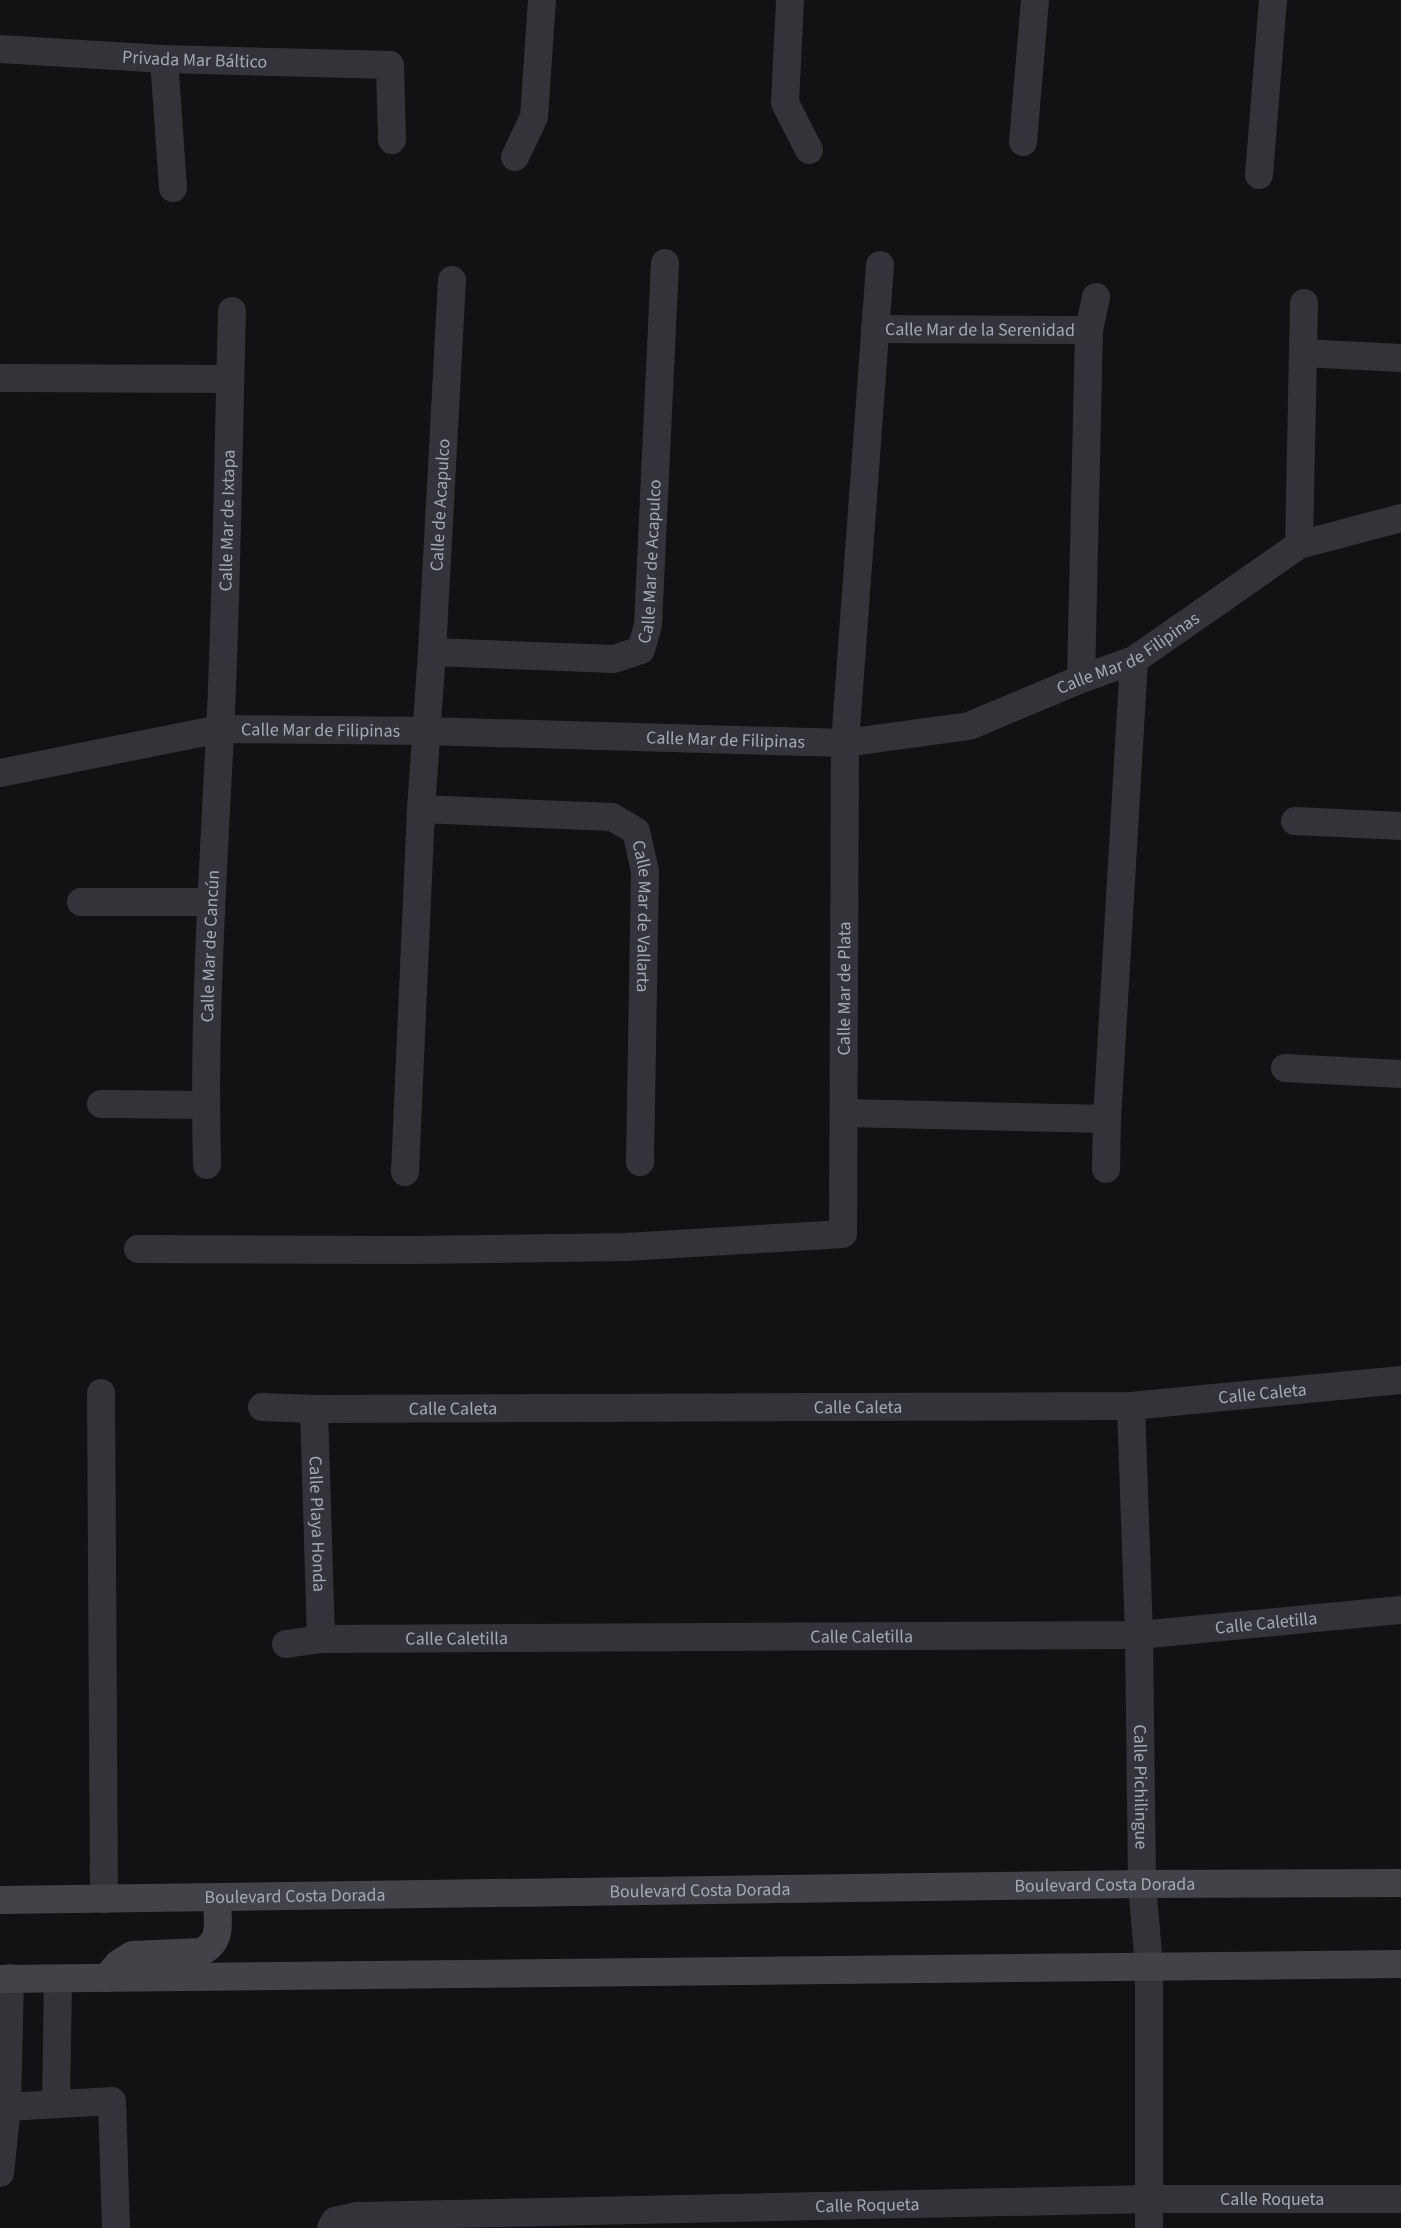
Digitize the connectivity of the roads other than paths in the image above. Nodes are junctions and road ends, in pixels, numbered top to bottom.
1 (542, 0) edge
2 (790, 0) edge
3 (1035, 0) edge
4 (1273, 0) edge
5 (0, 49) edge
6 (164, 59) junction
7 (392, 140) dead end
8 (1023, 142) dead end
9 (809, 150) dead end
10 (514, 157) dead end
11 (1259, 174) dead end
12 (173, 188) dead end
13 (666, 263) dead end
14 (880, 264) dead end
15 (452, 280) dead end
16 (1096, 297) dead end
17 (1304, 302) dead end
18 (232, 311) dead end
19 (875, 329) junction
20 (1089, 330) junction
21 (1303, 353) junction
22 (1401, 358) edge
23 (0, 378) edge
24 (230, 379) junction
25 (1401, 518) edge
26 (1299, 545) junction
27 (432, 652) junction
28 (1134, 660) junction
29 (1081, 679) junction
30 (220, 729) junction
31 (426, 732) junction
32 (845, 743) junction
33 (0, 773) edge
34 (421, 809) junction
35 (1295, 821) dead end
36 (1401, 826) edge
37 (81, 902) dead end
38 (210, 902) junction
39 (1285, 1068) dead end
40 (1401, 1074) edge
41 (101, 1104) dead end
42 (206, 1105) junction
43 (845, 1113) junction
44 (1107, 1119) junction
45 (640, 1162) dead end
46 (207, 1165) dead end
47 (1106, 1169) dead end
48 (405, 1172) dead end
49 (138, 1249) dead end
50 (1401, 1380) edge
51 (101, 1393) dead end
52 (1131, 1406) junction
53 (262, 1407) dead end
54 (314, 1409) junction
55 (1401, 1610) edge
56 (1139, 1635) junction
57 (322, 1639) junction
58 (286, 1644) dead end
59 (1401, 1883) edge
60 (1142, 1884) junction
61 (217, 1898) junction
62 (0, 1900) edge
63 (104, 1900) junction
64 (1401, 1964) edge
65 (1149, 1966) junction
66 (5, 1978) edge
67 (106, 1978) junction
68 (58, 1979) junction
69 (56, 2103) junction
70 (7, 2107) junction
71 (0, 2173) edge
72 (1150, 2199) junction
73 (1401, 2199) edge
74 (333, 2225) edge
75 (116, 2228) edge
76 (1149, 2228) edge

1 - 10 street
2 - 9 street
3 - 8 street
4 - 11 street
5 - 6 street, Privada Mar Báltico
6 - 7 street, Privada Mar Báltico
6 - 12 street
13 - 27 street, Calle Mar de Acapulco
14 - 19 street
15 - 27 street, Calle de Acapulco
16 - 20 street
17 - 21 street
18 - 24 street, Calle Mar de Ixtapa
19 - 20 street, Calle Mar de la Serenidad
19 - 32 street, Calle Mar de la Serenidad
20 - 29 street, Calle Mar de la Serenidad
21 - 22 street
21 - 26 street
23 - 24 street
24 - 30 street, Calle Mar de Ixtapa
25 - 26 street, Calle Mar de Filipinas
26 - 28 street, Calle Mar de Filipinas
27 - 31 street, Calle de Acapulco
28 - 29 street, Calle Mar de Filipinas
28 - 44 street
29 - 32 street, Calle Mar de Filipinas
30 - 31 street, Calle Mar de Filipinas
30 - 33 street, Calle Mar de Filipinas
30 - 38 street, Calle Mar de Cancún
31 - 32 street, Calle Mar de Filipinas
31 - 34 street
32 - 43 street, Calle Mar de Plata
34 - 45 street, Calle Mar de Vallarta
34 - 48 street
35 - 36 street
37 - 38 street
38 - 42 street, Calle Mar de Cancún
39 - 40 street
41 - 42 street
42 - 46 street, Calle Mar de Cancún
43 - 44 street
43 - 49 street, Calle Mar de Plata
44 - 47 street
50 - 52 street, Calle Caleta
51 - 63 street
52 - 54 street, Calle Caleta
52 - 56 street, Calle Pichilingue
53 - 54 street, Calle Caleta
54 - 57 street, Calle Playa Honda
55 - 56 street, Calle Caletilla
56 - 57 street, Calle Caletilla
56 - 60 street, Calle Pichilingue
57 - 58 street, Calle Caletilla
59 - 60 main road, Boulevard Costa Dorada
60 - 61 main road, Boulevard Costa Dorada
60 - 65 street, Calle Pichilingue
61 - 63 main road, Boulevard Costa Dorada
61 - 67 main road
62 - 63 main road, Boulevard Costa Dorada
64 - 65 main road
65 - 67 main road
65 - 72 street, Calle Pichilingue
66 - 68 main road
66 - 70 street
67 - 68 main road
68 - 69 street
69 - 70 street
69 - 75 street
70 - 71 street
72 - 73 street, Calle Roqueta
72 - 74 street, Calle Roqueta
72 - 76 street, Calle Pichilingue

